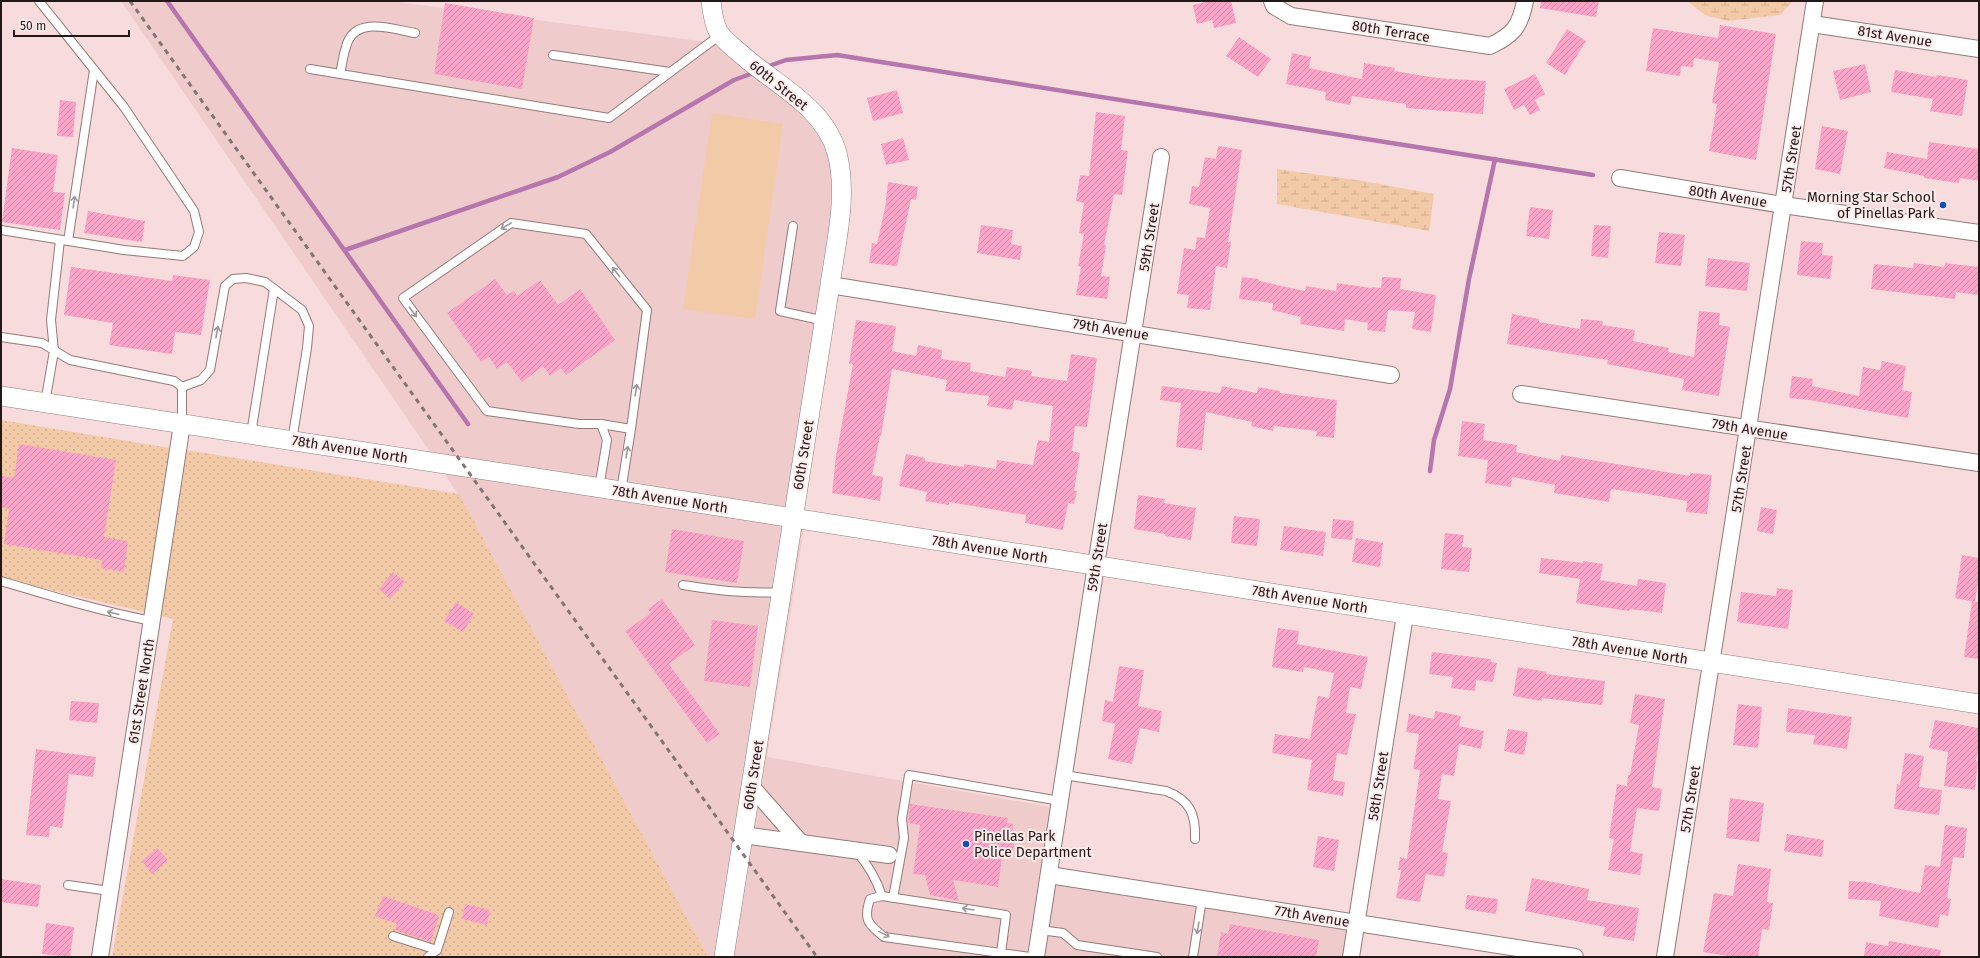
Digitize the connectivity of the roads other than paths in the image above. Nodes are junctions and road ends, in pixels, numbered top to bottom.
1 (39, 1) edge
2 (711, 1) edge
3 (1524, 1) edge
4 (1815, 1) edge
5 (1273, 3) edge
6 (1812, 24) junction
7 (415, 33) dead end
8 (720, 34) junction
9 (1979, 49) edge
10 (552, 55) dead end
11 (310, 69) dead end
12 (94, 70) junction
13 (670, 72) junction
14 (340, 74) junction
15 (1161, 157) dead end
16 (1620, 178) dead end
17 (1783, 205) junction
18 (793, 226) dead end
19 (1, 230) edge
20 (1979, 233) edge
21 (64, 240) junction
22 (830, 285) junction
23 (274, 289) junction
24 (825, 321) junction
25 (1134, 333) junction
26 (1, 337) edge
27 (54, 351) junction
28 (1391, 375) dead end
29 (182, 387) junction
30 (1521, 394) dead end
31 (1, 396) edge
32 (45, 403) junction
33 (182, 424) junction
34 (601, 424) junction
35 (631, 429) junction
36 (1748, 429) junction
37 (251, 434) junction
38 (292, 441) junction
39 (1979, 463) edge
40 (599, 488) junction
41 (622, 491) junction
42 (793, 518) junction
43 (1096, 565) junction
44 (1, 581) edge
45 (683, 585) dead end
46 (782, 592) junction
47 (1405, 615) junction
48 (152, 621) junction
49 (1712, 662) junction
50 (1979, 704) edge
51 (1064, 775) junction
52 (751, 786) junction
53 (1060, 801) junction
54 (743, 836) junction
55 (1195, 839) dead end
56 (801, 843) junction
57 (855, 850) junction
58 (889, 854) dead end
59 (1049, 874) junction
60 (68, 885) dead end
61 (110, 891) junction
62 (882, 896) junction
63 (893, 898) junction
64 (1202, 899) junction
65 (449, 912) dead end
66 (1357, 923) junction
67 (1040, 930) junction
68 (393, 936) dead end
69 (437, 950) junction
70 (1000, 953) junction
71 (100, 957) edge
72 (428, 957) edge
73 (724, 957) edge
74 (1030, 957) edge
75 (1036, 957) edge
76 (1157, 957) edge
77 (1194, 957) edge
78 (1351, 957) edge
79 (1575, 957) edge
80 (1665, 957) edge

1 - 12 lane
2 - 8 street, 60th Street
3 - 5 street, 80th Terrace
4 - 6 street, 57th Street
6 - 9 street, 81st Avenue
6 - 17 street, 57th Street
7 - 14 lane
8 - 13 lane
8 - 22 street, 60th Street
10 - 13 lane
11 - 14 lane
21 -> 12 lane
12 - 21 lane
13 - 14 lane
15 - 25 street, 59th Street
16 - 17 street, 80th Avenue
17 - 20 street, 80th Avenue
17 - 36 street, 57th Street
18 - 24 lane
19 - 21 lane
21 - 27 lane
22 - 24 street, 60th Street
22 - 25 street, 79th Avenue
29 -> 23 lane
23 - 37 lane
23 - 38 lane
24 - 42 street, 60th Street
25 - 28 street, 79th Avenue
25 - 43 street, 59th Street
26 - 27 lane
27 - 29 lane
27 - 32 lane
29 - 33 lane
30 - 36 street, 79th Avenue
31 - 32 street, 78th Avenue North
32 - 33 street, 78th Avenue North
33 - 37 street, 78th Avenue North
33 - 48 street, 61st Street North
34 - 35 lane
35 -> 34 lane
34 - 40 lane
41 -> 35 lane
36 - 39 street, 79th Avenue
36 - 49 street, 57th Street
37 - 38 street, 78th Avenue North
38 - 40 street, 78th Avenue North
40 - 41 street, 78th Avenue North
41 - 42 street, 78th Avenue North
42 - 43 street, 78th Avenue North
42 - 46 street, 60th Street
43 - 47 street, 78th Avenue North
43 - 51 street, 59th Street
48 -> 44 lane
45 - 46 lane
46 - 52 street, 60th Street
47 - 49 street, 78th Avenue North
47 - 66 street, 58th Street
48 - 61 street, 61st Street North
49 - 50 street, 78th Avenue North
49 - 80 street, 57th Street
51 - 53 street, 59th Street
51 - 55 lane
52 - 54 street, 60th Street
52 - 56 street
53 - 59 street, 59th Street
53 - 63 lane
54 - 56 street
54 - 73 street, 60th Street
56 - 57 street
57 - 58 street
57 - 62 lane
59 - 64 street, 77th Avenue
59 - 67 street, 59th Street
60 - 61 lane
61 - 71 street, 61st Street North
62 - 63 lane
62 -> 70 lane
70 -> 63 lane
64 - 66 street, 77th Avenue
64 -> 77 lane
65 - 69 lane
66 - 78 street, 58th Street
66 - 79 street, 77th Avenue
67 - 75 street, 59th Street
67 - 76 lane
68 - 69 lane
69 - 72 lane
70 - 74 lane

